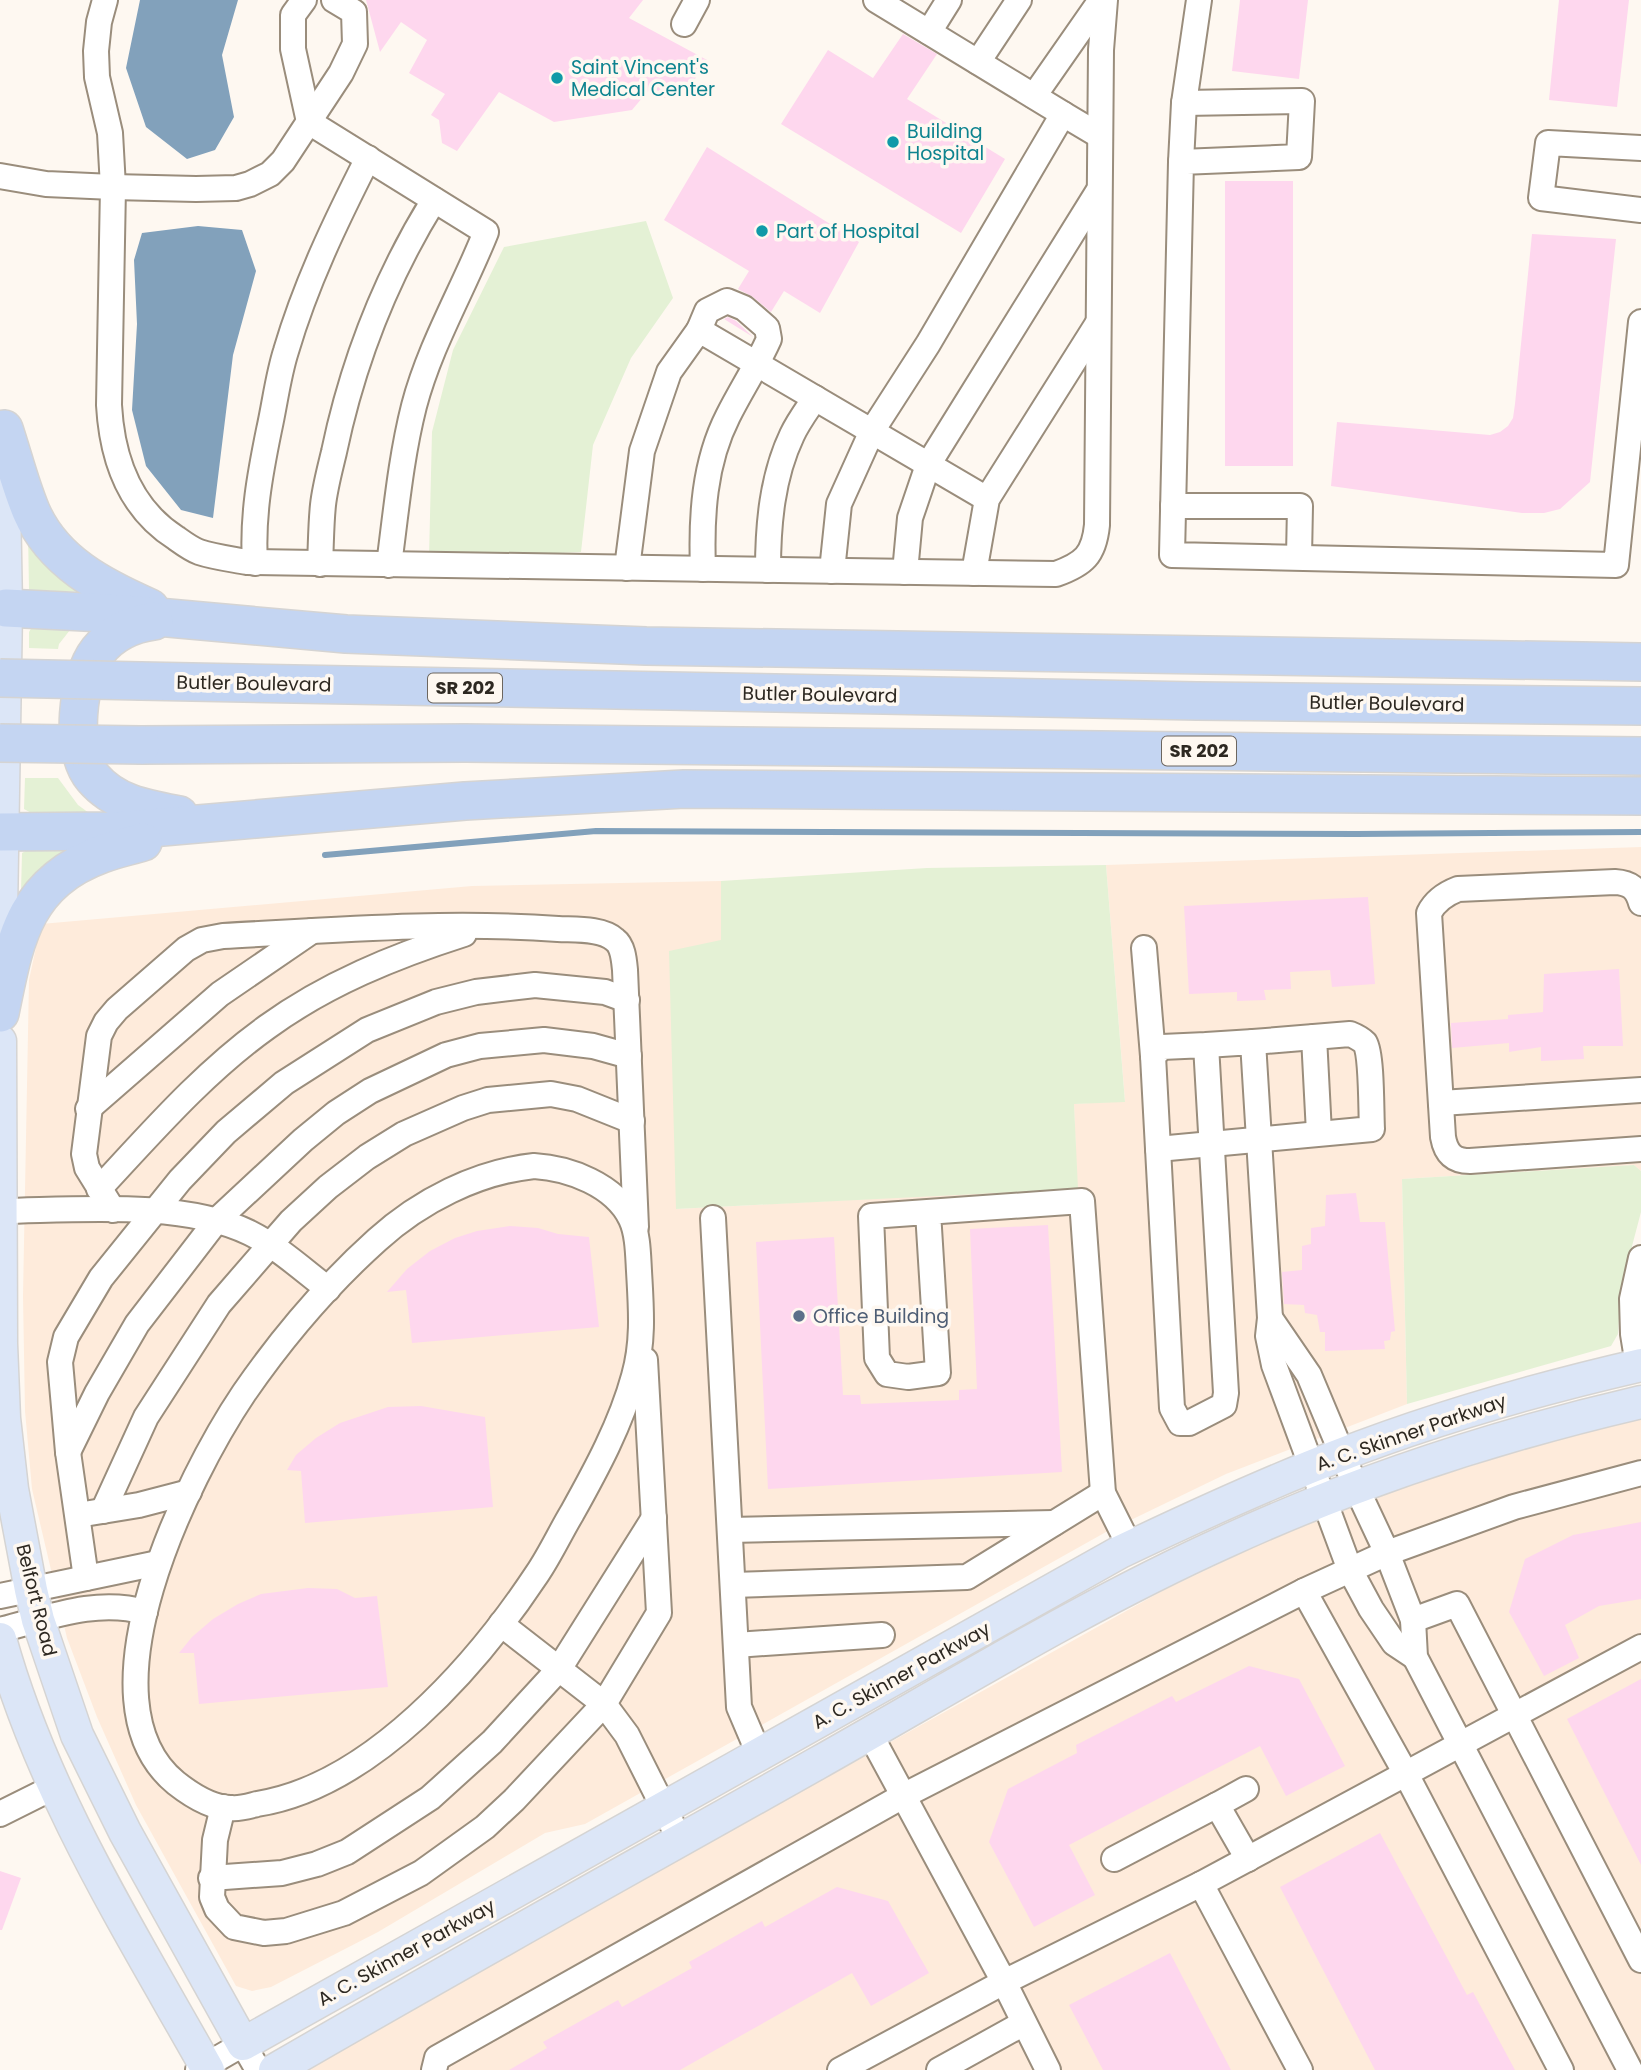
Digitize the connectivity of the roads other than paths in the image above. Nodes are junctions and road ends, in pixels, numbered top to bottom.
1 (105, 0) edge
2 (304, 0) edge
3 (334, 0) edge
4 (697, 0) edge
5 (949, 0) edge
6 (1019, 0) edge
7 (1103, 0) edge
8 (1199, 0) edge
9 (880, 1) edge
10 (684, 24) dead end
11 (929, 32) junction
12 (978, 62) junction
13 (1034, 96) junction
14 (1184, 103) junction
15 (1063, 114) junction
16 (309, 122) junction
17 (1100, 135) junction
18 (1641, 148) edge
19 (368, 158) junction
20 (1181, 162) junction
21 (0, 176) edge
22 (113, 187) junction
23 (1100, 190) junction
24 (434, 200) junction
25 (1641, 210) edge
26 (1099, 322) junction
27 (1641, 322) edge
28 (699, 330) junction
29 (757, 364) junction
30 (815, 398) junction
31 (2, 421) edge
32 (872, 431) junction
33 (929, 465) junction
34 (987, 499) junction
35 (1174, 506) junction
36 (1299, 557) junction
37 (255, 562) junction
38 (320, 564) junction
39 (389, 565) junction
40 (627, 568) junction
41 (703, 569) junction
42 (768, 570) junction
43 (832, 571) junction
44 (905, 572) junction
45 (974, 573) junction
46 (3, 607) edge
47 (184, 619) junction
48 (1641, 662) edge
49 (0, 678) edge
50 (1641, 706) edge
51 (0, 743) edge
52 (1641, 756) edge
53 (1641, 796) edge
54 (214, 822) junction
55 (1, 832) edge
56 (1641, 903) edge
57 (484, 927) junction
58 (313, 931) junction
59 (1144, 947) dead end
60 (0, 979) edge
61 (627, 1000) junction
62 (0, 1013) edge
63 (1314, 1037) junction
64 (0, 1041) edge
65 (1253, 1042) junction
66 (1206, 1045) junction
67 (629, 1056) junction
68 (1153, 1056) junction
69 (1641, 1090) edge
70 (1441, 1103) junction
71 (89, 1109) junction
72 (632, 1121) junction
73 (1319, 1133) junction
74 (1259, 1139) junction
75 (1211, 1144) junction
76 (1158, 1149) junction
77 (1641, 1149) edge
78 (99, 1189) junction
79 (113, 1210) junction
80 (2, 1211) junction
81 (156, 1212) junction
82 (928, 1212) junction
83 (713, 1218) dead end
84 (217, 1220) junction
85 (637, 1241) junction
86 (269, 1245) junction
87 (1641, 1258) edge
88 (1, 1276) edge
89 (328, 1289) junction
90 (1270, 1318) junction
91 (642, 1325) junction
92 (1640, 1365) edge
93 (1641, 1402) edge
94 (68, 1452) junction
95 (1344, 1453) junction
96 (1312, 1466) junction
97 (1641, 1473) edge
98 (1356, 1487) junction
99 (189, 1492) junction
100 (1103, 1493) junction
101 (1323, 1500) junction
102 (103, 1511) junction
103 (76, 1516) junction
104 (654, 1518) junction
105 (1055, 1523) junction
106 (730, 1530) junction
107 (1130, 1547) junction
108 (1387, 1553) junction
109 (158, 1563) junction
110 (1350, 1570) junction
111 (86, 1578) junction
112 (733, 1585) junction
113 (31, 1590) junction
114 (1304, 1591) junction
115 (0, 1596) edge
116 (145, 1612) junction
117 (38, 1620) junction
118 (1413, 1620) junction
119 (501, 1624) junction
120 (0, 1630) edge
121 (882, 1635) dead end
122 (0, 1639) edge
123 (736, 1645) junction
124 (1641, 1647) edge
125 (1415, 1657) junction
126 (559, 1669) junction
127 (604, 1704) junction
128 (1515, 1716) junction
129 (870, 1734) junction
130 (1461, 1745) junction
131 (759, 1754) junction
132 (1406, 1774) junction
133 (54, 1787) junction
134 (1246, 1789) dead end
135 (903, 1796) junction
136 (1217, 1805) junction
137 (223, 1807) junction
138 (664, 1807) junction
139 (0, 1814) edge
140 (680, 1840) junction
141 (1114, 1859) dead end
142 (1248, 1859) junction
143 (211, 1878) junction
144 (1200, 1884) junction
145 (1641, 1960) edge
146 (1004, 1982) junction
147 (1024, 2023) junction
148 (251, 2057) edge
149 (204, 2069) edge
150 (275, 2070) edge
151 (434, 2070) edge
152 (840, 2070) edge
153 (939, 2070) edge
154 (1048, 2070) edge
155 (1300, 2070) edge
156 (1561, 2070) edge
157 (1630, 2070) edge

1 - 22 street
2 - 16 street
3 - 16 street
4 - 10 street
5 - 11 street
6 - 12 street
7 - 13 street
7 - 17 street
8 - 14 street
9 - 11 street
11 - 12 street
12 - 13 street
13 - 15 street
14 - 20 street
14 - 20 street
15 - 17 street
15 - 32 street
16 - 19 street
16 - 22 street
17 - 23 street
18 - 25 street
19 - 24 street
19 - 37 street
20 - 35 street
21 - 22 street
22 - 37 street
23 - 26 street
23 - 33 street
24 - 38 street
24 - 39 street
26 - 34 street
26 - 45 street
27 - 36 street
28 - 29 street
28 - 29 street
28 - 40 street
29 - 30 street
29 - 41 street
30 - 32 street
30 - 42 street
31 - 46 main road
31 - 47 highway
32 - 33 street
32 - 43 street
33 - 34 street
33 - 44 street
34 - 45 street
35 - 36 street
35 - 36 street
37 - 38 street
38 - 39 street
39 - 40 street
40 - 41 street
41 - 42 street
42 - 43 street
43 - 44 street
44 - 45 street
46 - 47 highway
46 - 55 main road
47 - 48 highway
47 - 54 highway
49 - 50 highway, Butler Boulevard / SR 202, bridge
51 - 52 highway, SR 202, bridge
53 - 54 highway
54 - 55 highway
54 - 62 highway
55 - 60 main road
56 - 70 street
57 - 58 street
57 - 61 street
57 - 78 street
58 - 71 street
58 - 71 street
59 - 68 street
61 - 67 street
61 - 81 street
63 - 65 street
63 - 73 street
63 - 73 street
64 - 80 main road, Belfort Road
65 - 66 street
65 - 74 street
66 - 68 street
66 - 75 street
67 - 72 street
67 - 84 street
68 - 76 street
69 - 70 street
70 - 77 street
71 - 78 street
72 - 85 street
72 - 86 street
73 - 74 street
74 - 75 street
74 - 90 street
75 - 76 street
75 - 76 street
78 - 79 street
79 - 80 street
79 - 81 street
80 - 88 main road, Belfort Road
81 - 84 street
81 - 94 street
82 - 82 street
82 - 100 street
83 - 106 street
84 - 86 street
84 - 94 street
85 - 89 street
85 - 91 street
86 - 89 street
86 - 102 street
87 - 92 street
88 - 113 main road, Belfort Road
89 - 99 street
90 - 95 street
90 - 96 street
91 - 104 street
91 - 119 street
92 - 95 main road, A. C. Skinner Parkway
93 - 98 main road, A. C. Skinner Parkway
94 - 103 street
95 - 96 main road, A. C. Skinner Parkway
95 - 98 street
96 - 101 street
96 - 107 main road, A. C. Skinner Parkway
97 - 108 street
98 - 101 main road, A. C. Skinner Parkway
98 - 108 street
99 - 102 street
99 - 109 street
100 - 105 street
100 - 107 street
101 - 110 street
101 - 129 main road, A. C. Skinner Parkway
102 - 103 street
103 - 111 street
104 - 126 street
104 - 127 street
105 - 106 street
105 - 112 street
106 - 112 street
107 - 131 main road, A. C. Skinner Parkway
108 - 110 street
108 - 118 street
109 - 111 street
109 - 116 street
110 - 114 street
110 - 125 street
111 - 113 street
112 - 123 street
113 - 115 street
113 - 117 main road, Belfort Road
114 - 132 street
114 - 135 street
116 - 117 street
116 - 137 street
117 - 120 street
117 - 148 main road, Belfort Road
118 - 125 street
118 - 128 street
119 - 126 street
119 - 137 street
121 - 123 street
122 - 133 main road
123 - 131 street
124 - 128 street
125 - 130 street
126 - 127 street
126 - 143 street
127 - 138 street
127 - 143 street
128 - 130 street
128 - 145 street
129 - 135 street
129 - 140 main road, A. C. Skinner Parkway
130 - 132 street
130 - 157 street
131 - 138 main road, A. C. Skinner Parkway
132 - 142 street
132 - 156 street
133 - 139 street
133 - 149 main road
134 - 136 street
135 - 146 street
135 - 151 street
136 - 141 street
136 - 142 street
137 - 143 street
138 - 140 street
138 - 148 main road, A. C. Skinner Parkway
140 - 150 main road, A. C. Skinner Parkway
142 - 144 street
144 - 146 street
144 - 155 street
146 - 147 street
146 - 152 street
147 - 153 street
147 - 154 street
148 - 149 street, A. C. Skinner Parkway

